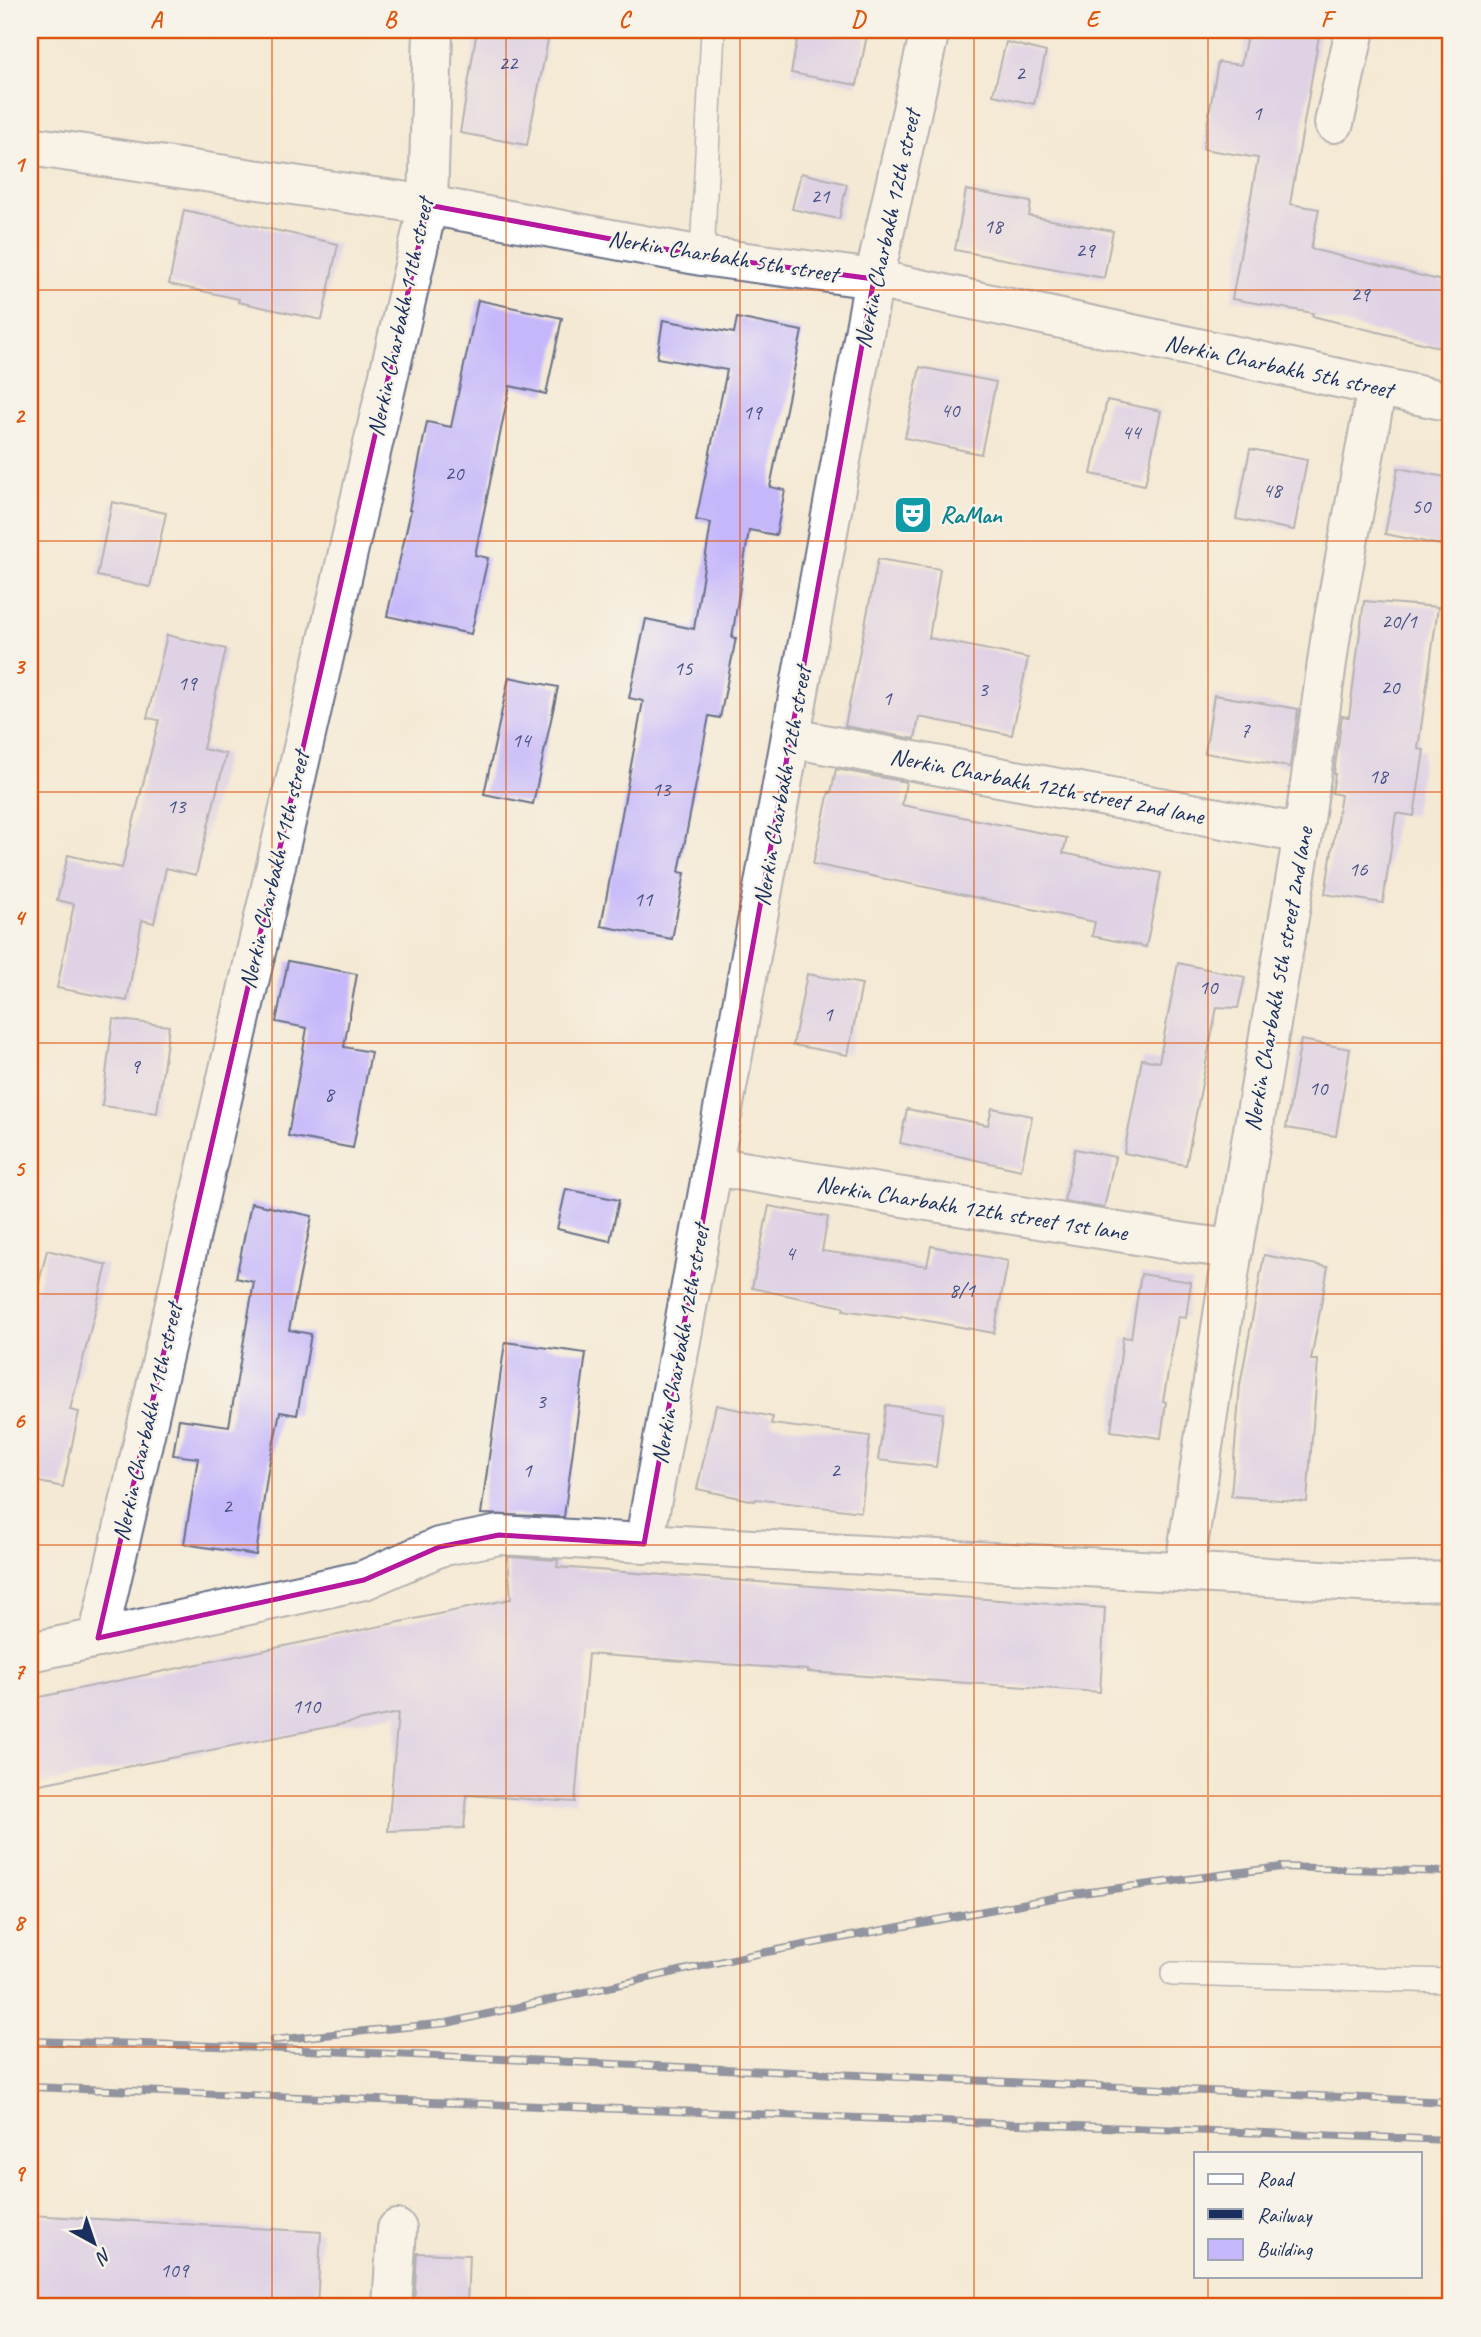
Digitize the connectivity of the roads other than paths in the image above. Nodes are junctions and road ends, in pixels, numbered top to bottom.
1 (433, 30) edge
2 (713, 30) edge
3 (930, 30) edge
4 (1355, 30) edge
5 (1334, 123) dead end
6 (30, 146) edge
7 (428, 205) junction
8 (702, 256) junction
9 (874, 279) junction
10 (1377, 387) junction
11 (1451, 402) edge
12 (791, 738) junction
13 (1303, 834) junction
14 (712, 1166) junction
15 (1233, 1249) junction
16 (644, 1544) junction
17 (1184, 1572) junction
18 (1451, 1581) edge
19 (97, 1638) junction
20 (30, 1652) edge
21 (1173, 1974) dead end
22 (1451, 1981) edge
23 (397, 2229) dead end
24 (392, 2307) edge

1 - 7 street, Nerkin Charbakh 11th street
2 - 8 lane
3 - 9 street, Nerkin Charbakh 12th street
4 - 5 street
6 - 7 street, Nerkin Charbakh 5th street
7 - 8 street, Nerkin Charbakh 5th street
7 - 19 street, Nerkin Charbakh 11th street
8 - 9 street, Nerkin Charbakh 5th street
9 - 10 street, Nerkin Charbakh 5th street
9 - 12 street, Nerkin Charbakh 12th street
10 - 11 street, Nerkin Charbakh 5th street
10 - 13 street, Nerkin Charbakh 5th street 2nd lane
12 - 13 street, Nerkin Charbakh 12th street 2nd lane
12 - 14 street, Nerkin Charbakh 12th street
13 - 15 street, Nerkin Charbakh 5th street 2nd lane
14 - 15 street, Nerkin Charbakh 12th street 1st lane
14 - 16 street, Nerkin Charbakh 12th street
15 - 17 street, Nerkin Charbakh 5th street 2nd lane
16 - 17 street
16 - 19 street
17 - 18 street
19 - 20 street
21 - 22 lane
23 - 24 street

